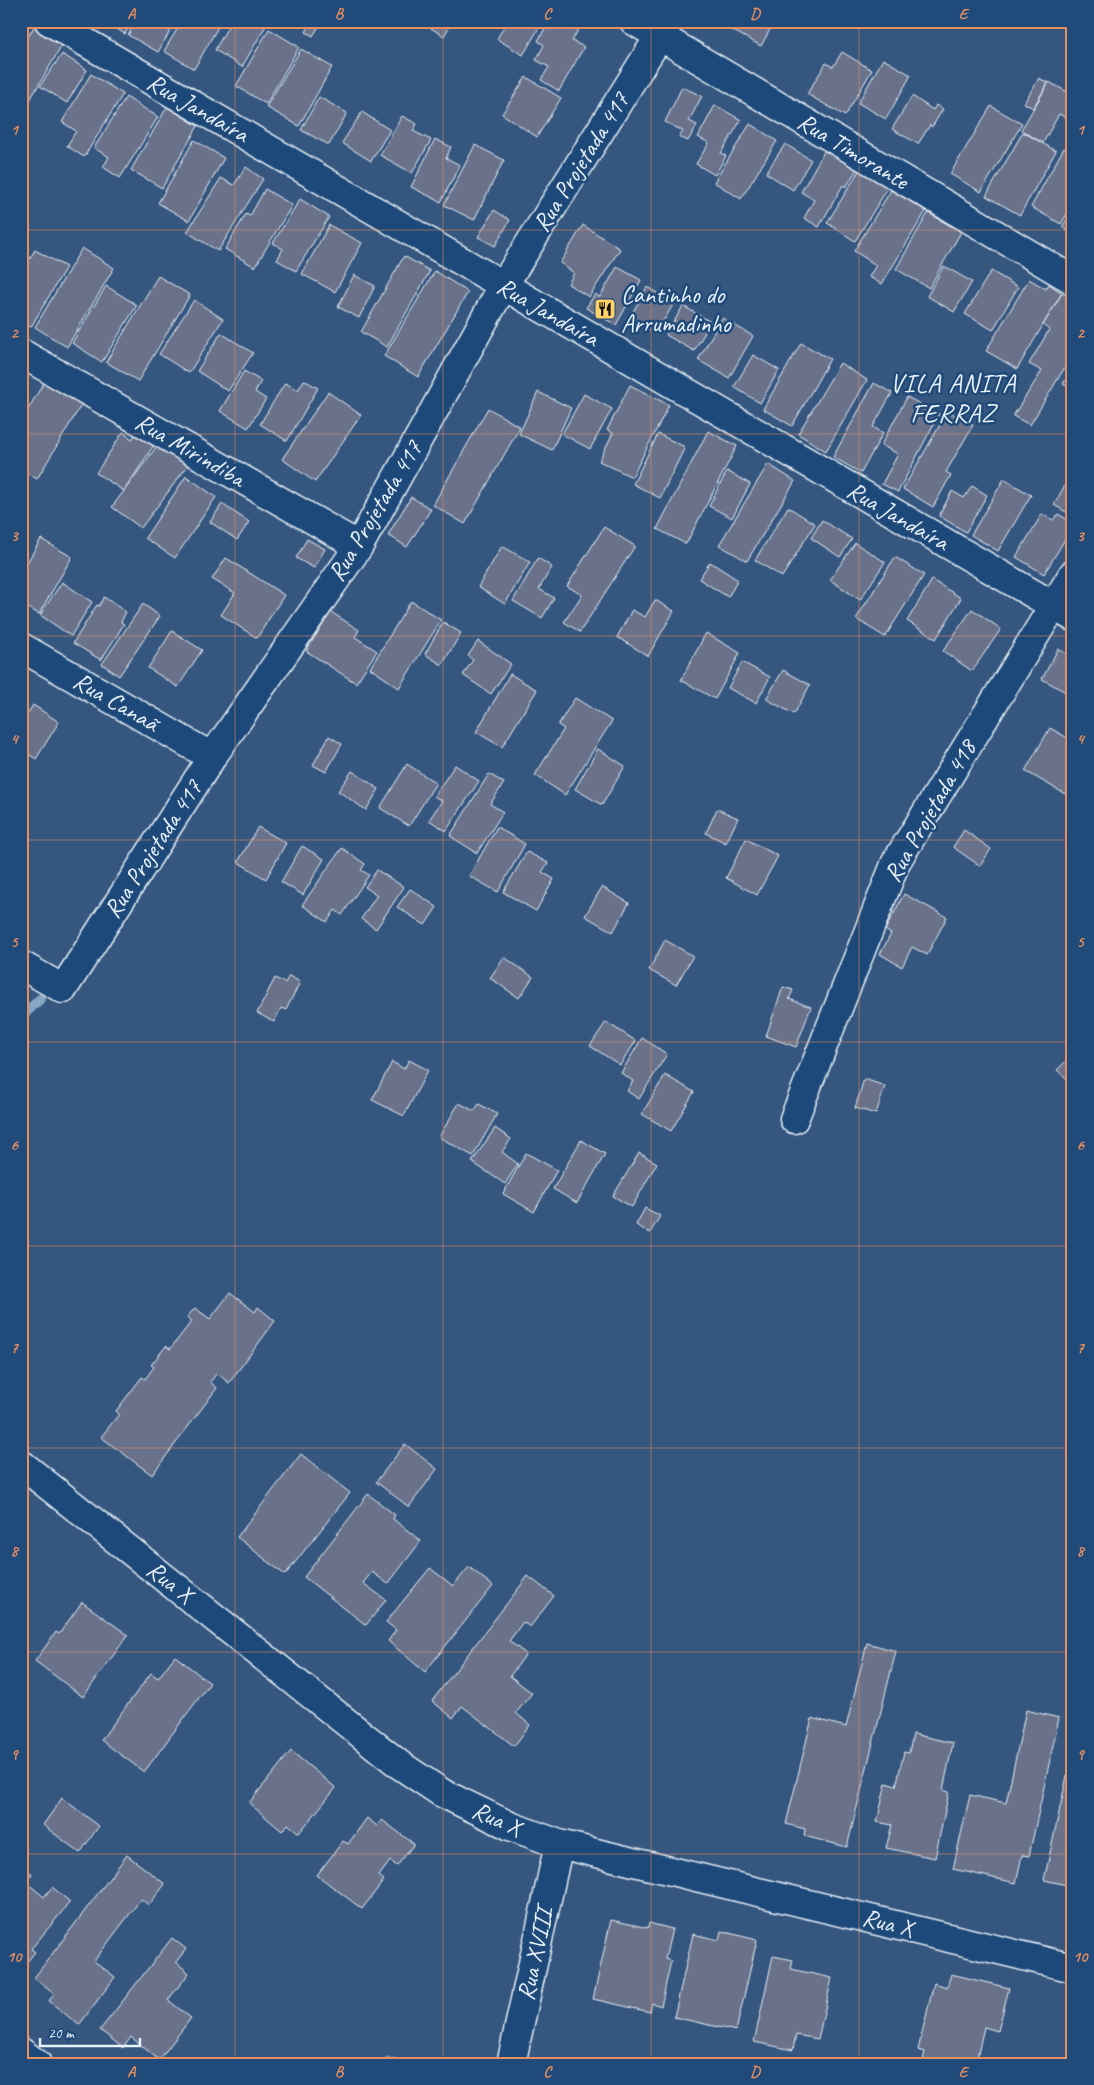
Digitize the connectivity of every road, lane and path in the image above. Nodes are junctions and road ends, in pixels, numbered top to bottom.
1 (49, 21) edge
2 (634, 21) edge
3 (664, 29) edge
4 (1073, 280) edge
5 (503, 286) junction
6 (21, 353) edge
7 (359, 546) junction
8 (1073, 574) edge
9 (1063, 612) edge
10 (21, 647) edge
11 (212, 757) junction
12 (21, 965) edge
13 (794, 1119) dead end
14 (21, 1464) edge
15 (559, 1844) junction
16 (1073, 1968) edge
17 (21, 2052) edge
18 (37, 2064) edge
19 (511, 2064) edge

1 - 5 street, Rua Jandaíra
2 - 3 street, Rua Timorante
3 - 4 street, Rua Timorante
3 - 5 street, Rua Projetada 417
5 - 7 street, Rua Projetada 417
5 - 9 street, Rua Jandaíra
6 - 7 street, Rua Mirindiba
7 - 11 street, Rua Projetada 417
8 - 9 street, Rua Projetada 418
9 - 13 street, Rua Projetada 418
10 - 11 street, Rua Canaã
11 - 12 street, Rua Projetada 417
14 - 15 street, Rua X
15 - 16 street, Rua X
15 - 19 street, Rua XVIII
17 - 18 street

